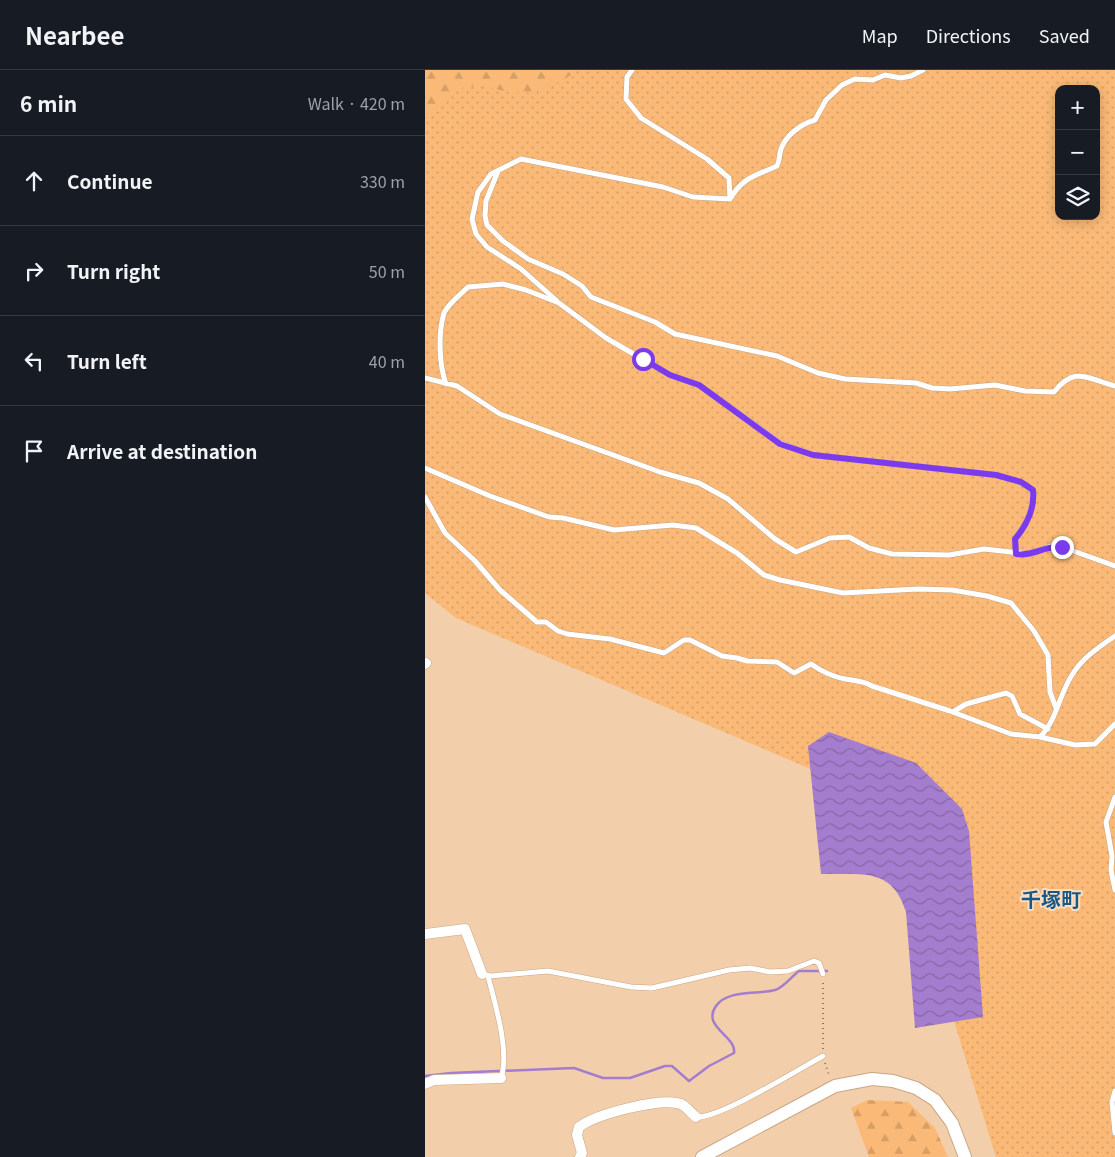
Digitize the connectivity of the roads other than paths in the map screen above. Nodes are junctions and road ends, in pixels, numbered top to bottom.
1 (632, 70) edge
2 (923, 70) edge
3 (887, 73) edge
4 (498, 170) junction
5 (730, 199) junction
6 (559, 303) junction
7 (425, 378) edge
8 (446, 384) junction
9 (1115, 386) edge
10 (425, 468) edge
11 (425, 497) edge
12 (1016, 554) junction
13 (1115, 566) edge
14 (1115, 636) edge
15 (1056, 708) junction
16 (953, 712) junction
17 (1115, 724) edge
18 (1048, 729) junction
19 (1041, 737) junction
20 (1115, 797) edge
21 (1115, 890) edge
22 (425, 934) edge
23 (823, 974) road end
24 (485, 975) junction
25 (823, 1056) road end
26 (501, 1078) joint
27 (425, 1084) edge
28 (1115, 1091) edge
29 (696, 1117) joint
30 (1115, 1132) edge
31 (580, 1157) edge
32 (702, 1157) edge
33 (965, 1157) edge

1 - 5 lane
2 - 3 lane
3 - 5 lane
4 - 5 lane
4 - 6 lane
4 - 9 lane
6 - 8 lane
6 - 12 lane
7 - 8 lane
8 - 12 lane
10 - 15 lane
11 - 16 lane
12 - 13 lane
14 - 15 lane
15 - 18 lane
16 - 18 lane
16 - 19 lane
17 - 19 lane
18 - 19 lane
20 - 21 lane
22 - 24 street
23 - 24 lane
24 - 26 lane
25 - 29 lane
26 - 27 street
28 - 30 lane
29 - 31 street
32 - 33 street

